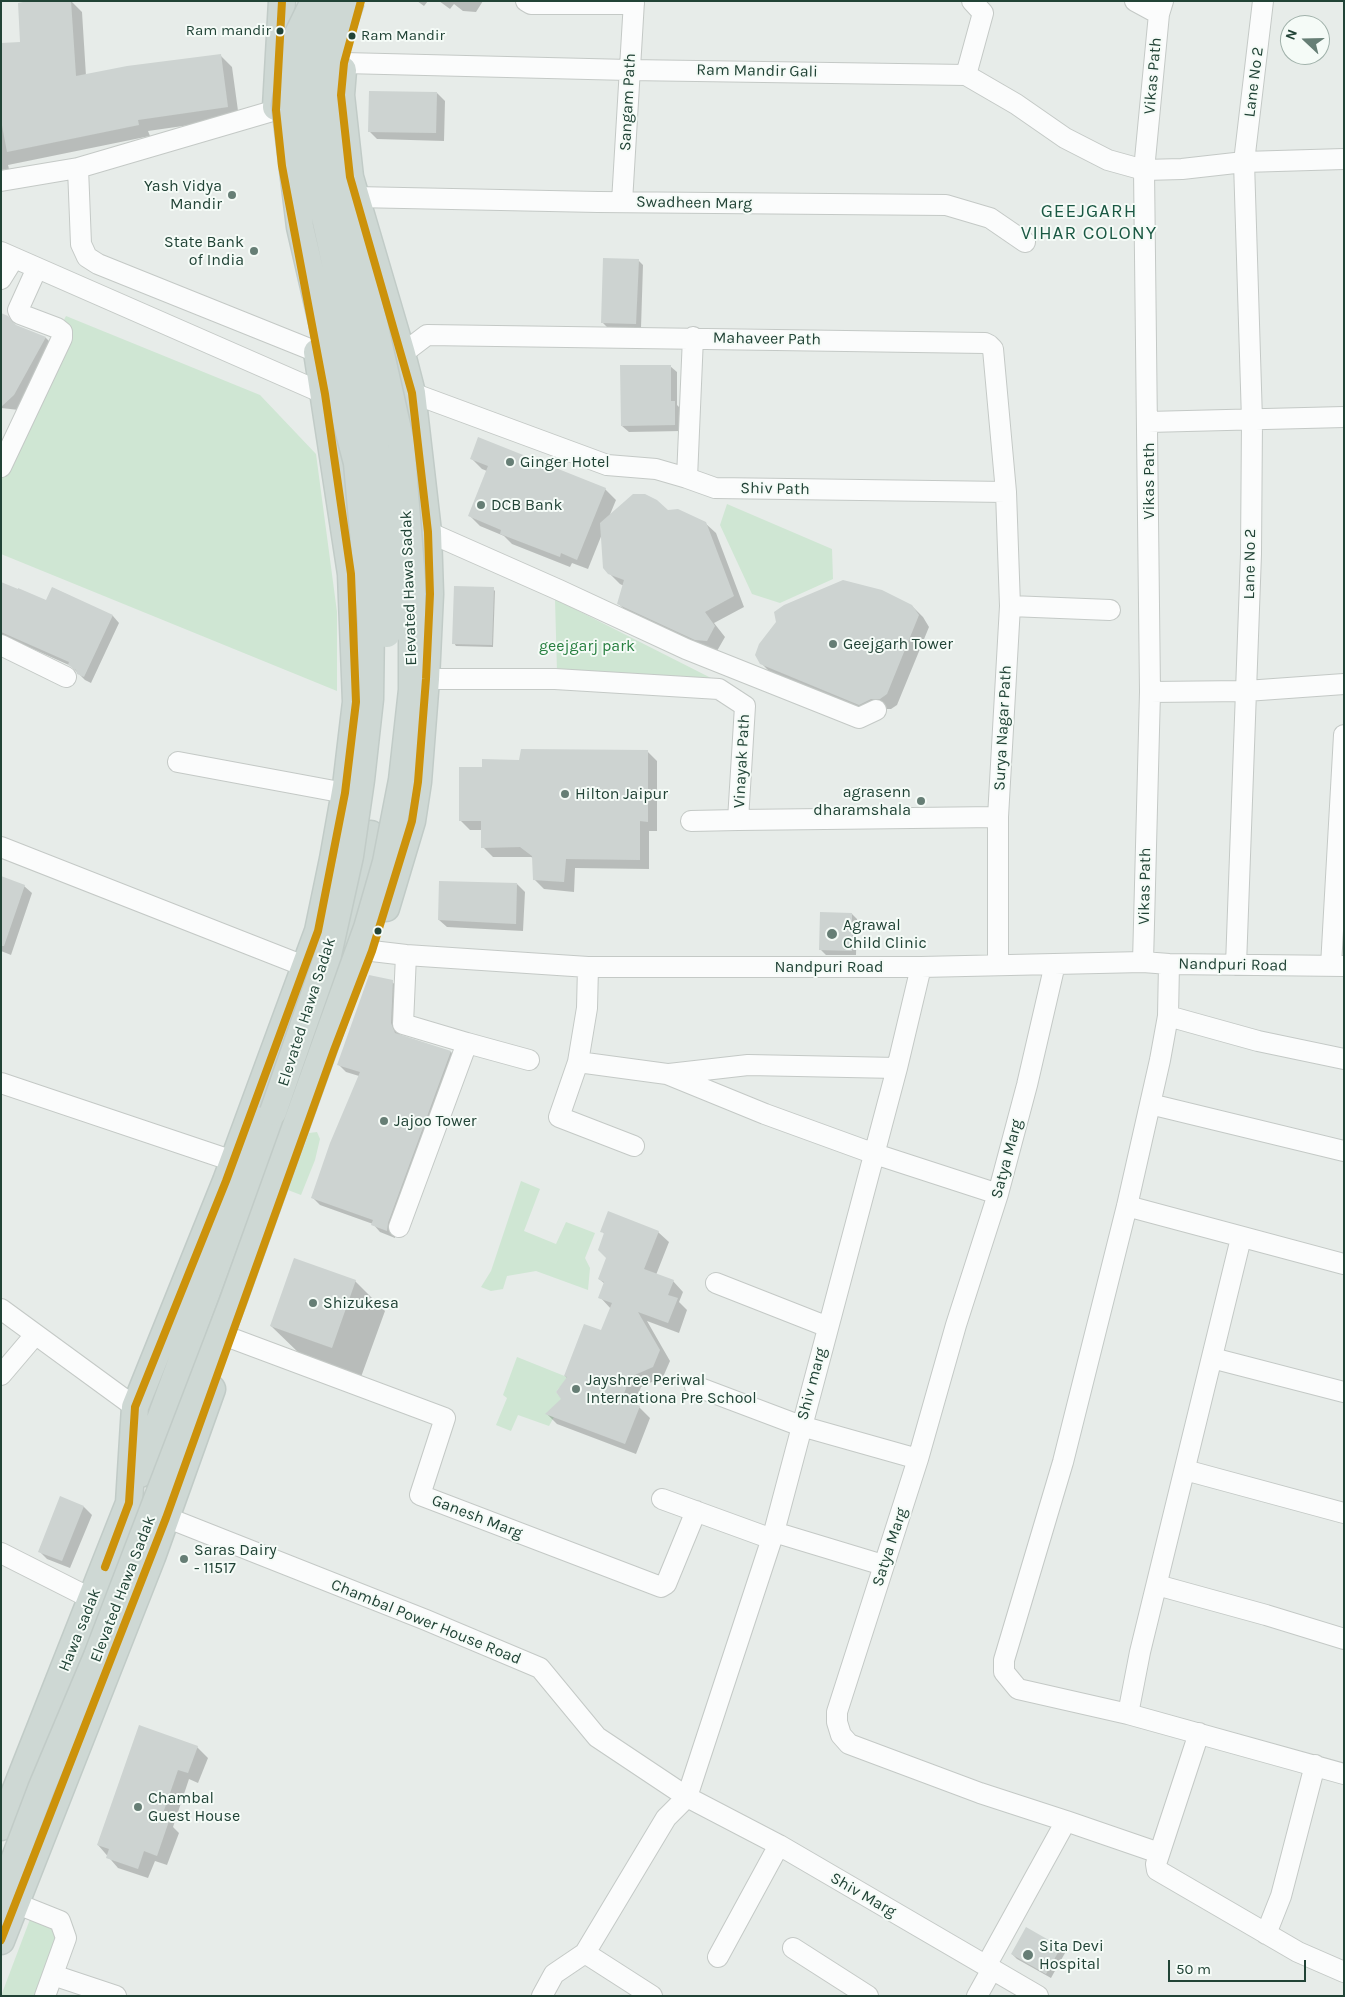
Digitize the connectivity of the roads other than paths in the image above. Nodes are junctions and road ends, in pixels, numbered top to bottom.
1 (282, 1) edge
2 (314, 1) edge
3 (332, 1) edge
4 (351, 1) edge
5 (361, 1) edge
6 (526, 1) edge
7 (972, 1) edge
8 (1134, 1) edge
9 (1263, 1) edge
10 (634, 3) edge
11 (1161, 8) edge
12 (344, 63) junction
13 (629, 70) junction
14 (966, 74) junction
15 (276, 110) junction
16 (1344, 160) edge
17 (1244, 162) junction
18 (78, 168) junction
19 (1144, 170) junction
20 (1, 181) edge
21 (355, 197) junction
22 (622, 202) junction
23 (1024, 242) dead end
24 (7, 255) edge
25 (376, 265) junction
26 (37, 268) junction
27 (1, 279) edge
28 (304, 280) junction
29 (693, 337) junction
30 (317, 352) junction
31 (402, 354) junction
32 (412, 393) junction
33 (325, 394) junction
34 (1344, 417) edge
35 (1252, 420) junction
36 (1148, 422) junction
37 (1, 467) edge
38 (687, 478) junction
39 (1006, 492) junction
40 (428, 532) junction
41 (1010, 606) junction
42 (1110, 610) dead end
43 (1, 645) edge
44 (66, 677) dead end
45 (426, 679) junction
46 (1344, 684) edge
47 (1246, 691) junction
48 (1150, 692) junction
49 (876, 710) dead end
50 (1344, 734) edge
51 (178, 762) dead end
52 (345, 793) junction
53 (998, 817) junction
54 (738, 820) junction
55 (691, 821) dead end
56 (1, 847) edge
57 (318, 931) junction
58 (344, 941) junction
59 (372, 951) junction
60 (406, 956) junction
61 (1143, 962) junction
62 (998, 964) junction
63 (1055, 964) junction
64 (1169, 964) junction
65 (1236, 965) junction
66 (304, 966) junction
67 (1337, 966) edge
68 (588, 967) junction
69 (921, 967) junction
70 (1168, 1016) junction
71 (467, 1043) junction
72 (1344, 1059) edge
73 (529, 1060) dead end
74 (578, 1062) junction
75 (897, 1068) junction
76 (667, 1074) junction
77 (1, 1083) edge
78 (1150, 1104) junction
79 (634, 1146) dead end
80 (1344, 1151) edge
81 (875, 1154) junction
82 (233, 1161) junction
83 (998, 1194) junction
84 (1127, 1206) junction
85 (400, 1227) dead end
86 (1241, 1238) junction
87 (1344, 1264) edge
88 (716, 1283) dead end
89 (1, 1309) edge
90 (828, 1328) junction
91 (35, 1335) junction
92 (231, 1338) junction
93 (1212, 1358) junction
94 (1, 1375) edge
95 (695, 1386) dead end
96 (1344, 1392) edge
97 (135, 1408) junction
98 (801, 1426) junction
99 (918, 1459) junction
100 (1185, 1470) junction
101 (662, 1499) dead end
102 (129, 1503) junction
103 (696, 1511) junction
104 (1344, 1513) edge
105 (166, 1518) junction
106 (773, 1535) junction
107 (1, 1553) edge
108 (884, 1565) junction
109 (1157, 1586) junction
110 (92, 1599) junction
111 (1344, 1639) edge
112 (1128, 1714) junction
113 (1198, 1733) junction
114 (1315, 1765) junction
115 (1344, 1774) edge
116 (687, 1796) junction
117 (1066, 1821) junction
118 (1, 1827) edge
119 (779, 1845) junction
120 (1159, 1853) junction
121 (8, 1899) edge
122 (1266, 1934) junction
123 (1, 1941) edge
124 (793, 1948) dead end
125 (585, 1953) junction
126 (718, 1957) dead end
127 (989, 1968) junction
128 (1344, 1972) edge
129 (52, 1975) junction
130 (45, 1996) edge
131 (116, 1996) edge
132 (542, 1996) edge
133 (652, 1996) edge
134 (868, 1996) edge
135 (977, 1996) edge
136 (1038, 1996) edge

1 - 15 main road, Hawa sadak
2 - 102 main road, Elevated Hawa Sadak, bridge
3 - 58 main road, bridge
4 - 121 main road, Elevated Hawa Sadak, bridge
5 - 12 main road
6 - 10 street
7 - 14 street
8 - 11 street
9 - 17 street, Lane No 2
10 - 13 street, Sangam Path
11 - 19 street, Vikas Path
12 - 13 street, Ram Mandir Gali
12 - 21 main road
13 - 14 street, Ram Mandir Gali
13 - 22 street, Sangam Path
14 - 19 street
15 - 18 street
15 - 28 main road, Hawa sadak
16 - 17 street
17 - 19 street
17 - 35 street, Lane No 2
18 - 20 street
18 - 30 street
19 - 36 street, Vikas Path
21 - 22 street, Swadheen Marg
21 - 25 main road
22 - 23 street, Swadheen Marg
24 - 26 street
24 - 27 street
25 - 28 main road
25 - 31 main road
26 - 33 street
26 - 37 street
28 - 30 main road, Hawa sadak
29 - 31 street, Mahaveer Path
29 - 38 street
29 - 39 street, Mahaveer Path
30 - 33 main road, Hawa sadak
31 - 32 main road
32 - 38 street, Shiv Path
32 - 40 main road
33 - 52 main road, Hawa sadak
34 - 35 street
35 - 36 street
35 - 47 street, Lane No 2
36 - 48 street, Vikas Path
38 - 39 street, Shiv Path
39 - 41 street, Surya Nagar Path
40 - 45 main road
40 - 49 street
41 - 42 street
41 - 53 street, Surya Nagar Path
43 - 44 street
45 - 54 street, Vinayak Path
45 - 59 main road
46 - 47 street
47 - 48 street
47 - 65 street, Lane No 2
48 - 61 street, Vikas Path
50 - 67 street
51 - 52 street
52 - 57 main road, Hawa sadak
53 - 54 street, Vinayak Path
53 - 62 street, Surya Nagar Path
54 - 55 street
56 - 66 street
57 - 58 street, Nandpuri Road
57 - 66 main road, Hawa sadak
58 - 59 street, Nandpuri Road
59 - 60 street, Nandpuri Road
59 - 92 main road
60 - 68 street, Nandpuri Road
60 - 71 street
61 - 63 street, Nandpuri Road
61 - 64 street, Nandpuri Road
62 - 63 street, Nandpuri Road
62 - 69 street, Nandpuri Road
63 - 83 street, Satya Marg
64 - 65 street, Nandpuri Road
64 - 70 street
65 - 67 street, Nandpuri Road
66 - 82 main road, Hawa sadak
68 - 69 street, Nandpuri Road
68 - 74 street
69 - 75 street, Shiv marg
70 - 72 street
70 - 78 street
71 - 73 street
71 - 85 street
74 - 76 street
74 - 79 street
75 - 76 street
75 - 81 street, Shiv marg
76 - 81 street
77 - 82 street
78 - 80 street
78 - 84 street
81 - 83 street
81 - 90 street, Shiv marg
82 - 97 main road, Hawa sadak
83 - 99 street, Satya Marg
84 - 86 street
84 - 112 street
86 - 87 street
86 - 93 street
88 - 90 street
89 - 91 street
90 - 98 street, Shiv marg
91 - 94 street
91 - 97 street
92 - 103 street, Ganesh Marg
92 - 105 main road
93 - 96 street
93 - 100 street
95 - 98 street
97 - 102 main road, Hawa sadak
98 - 99 street
98 - 106 street, Shiv marg
99 - 108 street, Satya Marg
100 - 104 street
100 - 109 street
101 - 103 street
102 - 105 street, Chambal Power House Road
102 - 110 main road, Hawa sadak
103 - 106 street
105 - 116 street, Chambal Power House Road
105 - 121 main road
106 - 108 street
106 - 116 street, Shiv marg
107 - 110 street
108 - 117 street, Satya Marg
109 - 111 street
109 - 112 street
110 - 118 main road, Hawa sadak
112 - 113 street
113 - 114 street
113 - 120 street
114 - 115 street
114 - 122 street
116 - 119 street, Shiv Marg
116 - 125 street
117 - 120 street, Satya Marg
117 - 127 street
119 - 126 street
119 - 127 street, Shiv Marg
120 - 122 street
121 - 123 main road
121 - 129 street
122 - 128 street
124 - 134 street
125 - 132 street
125 - 133 street
127 - 135 street
127 - 136 street, Shiv Marg
129 - 130 street
129 - 131 street

